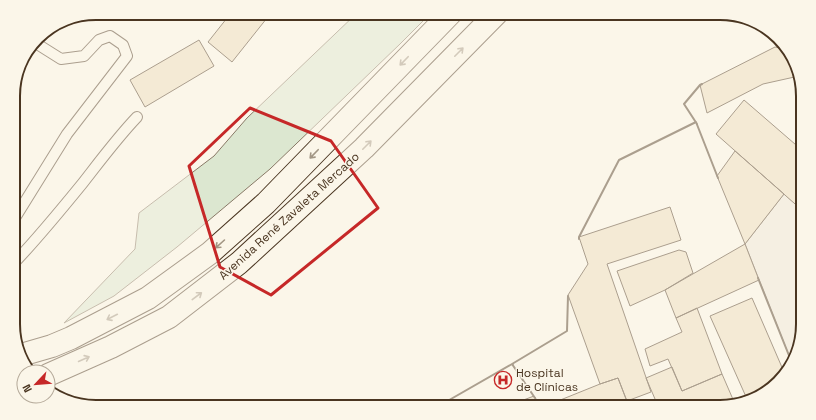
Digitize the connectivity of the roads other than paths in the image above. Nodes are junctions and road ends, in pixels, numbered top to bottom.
1 (444, 20) edge
2 (490, 20) edge
3 (39, 45) edge
4 (137, 117) dead end
5 (20, 211) edge
6 (20, 257) edge
7 (26, 353) edge
8 (56, 371) edge

1 -> 7 main road, Avenida René Zavaleta Mercado
8 -> 2 main road, Avenida René Zavaleta Mercado
3 - 5 lane
4 - 6 lane

